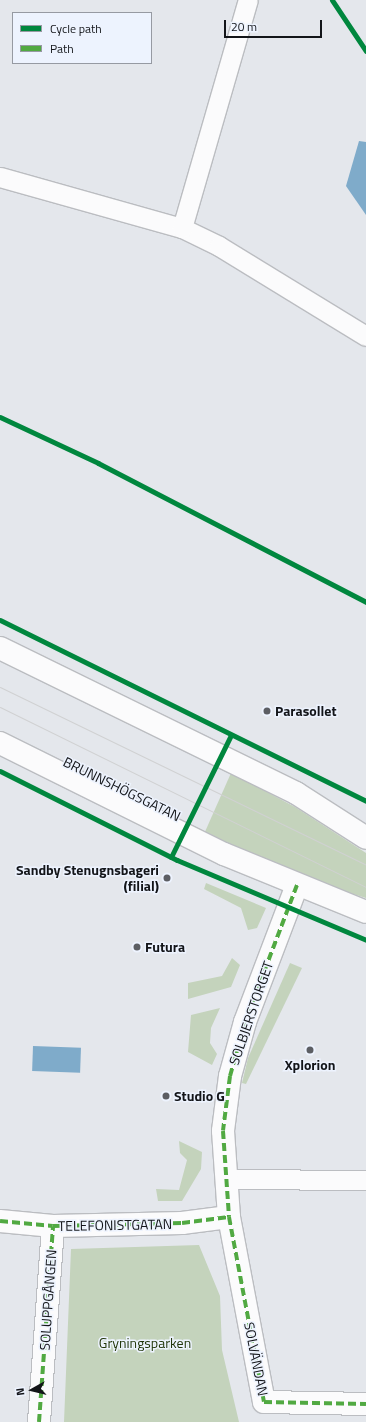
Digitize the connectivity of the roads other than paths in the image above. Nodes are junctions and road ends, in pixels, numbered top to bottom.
1 (248, 0) edge
2 (0, 178) edge
3 (182, 228) junction
4 (366, 336) edge
5 (0, 648) edge
6 (0, 743) edge
7 (366, 838) edge
8 (297, 886) junction
9 (366, 912) edge
10 (226, 1179) junction
11 (366, 1180) edge
12 (229, 1217) junction
13 (0, 1221) edge
14 (53, 1226) junction
15 (366, 1404) edge
16 (39, 1422) edge

1 - 3 lane
2 - 3 lane
3 - 4 lane
5 - 7 street
6 - 8 street, BRUNNSHÖGSGATAN
8 - 9 street, BRUNNSHÖGSGATAN
8 - 10 street, SOLBJERSTORGET
10 - 11 lane
10 - 12 street, SOLBJERSTORGET
12 - 14 street, TELEFONISTGATAN
12 - 15 street, SOLVÄNDAN
13 - 14 street, TELEFONISTGATAN
14 - 16 street, SOLUPPGÅNGEN

